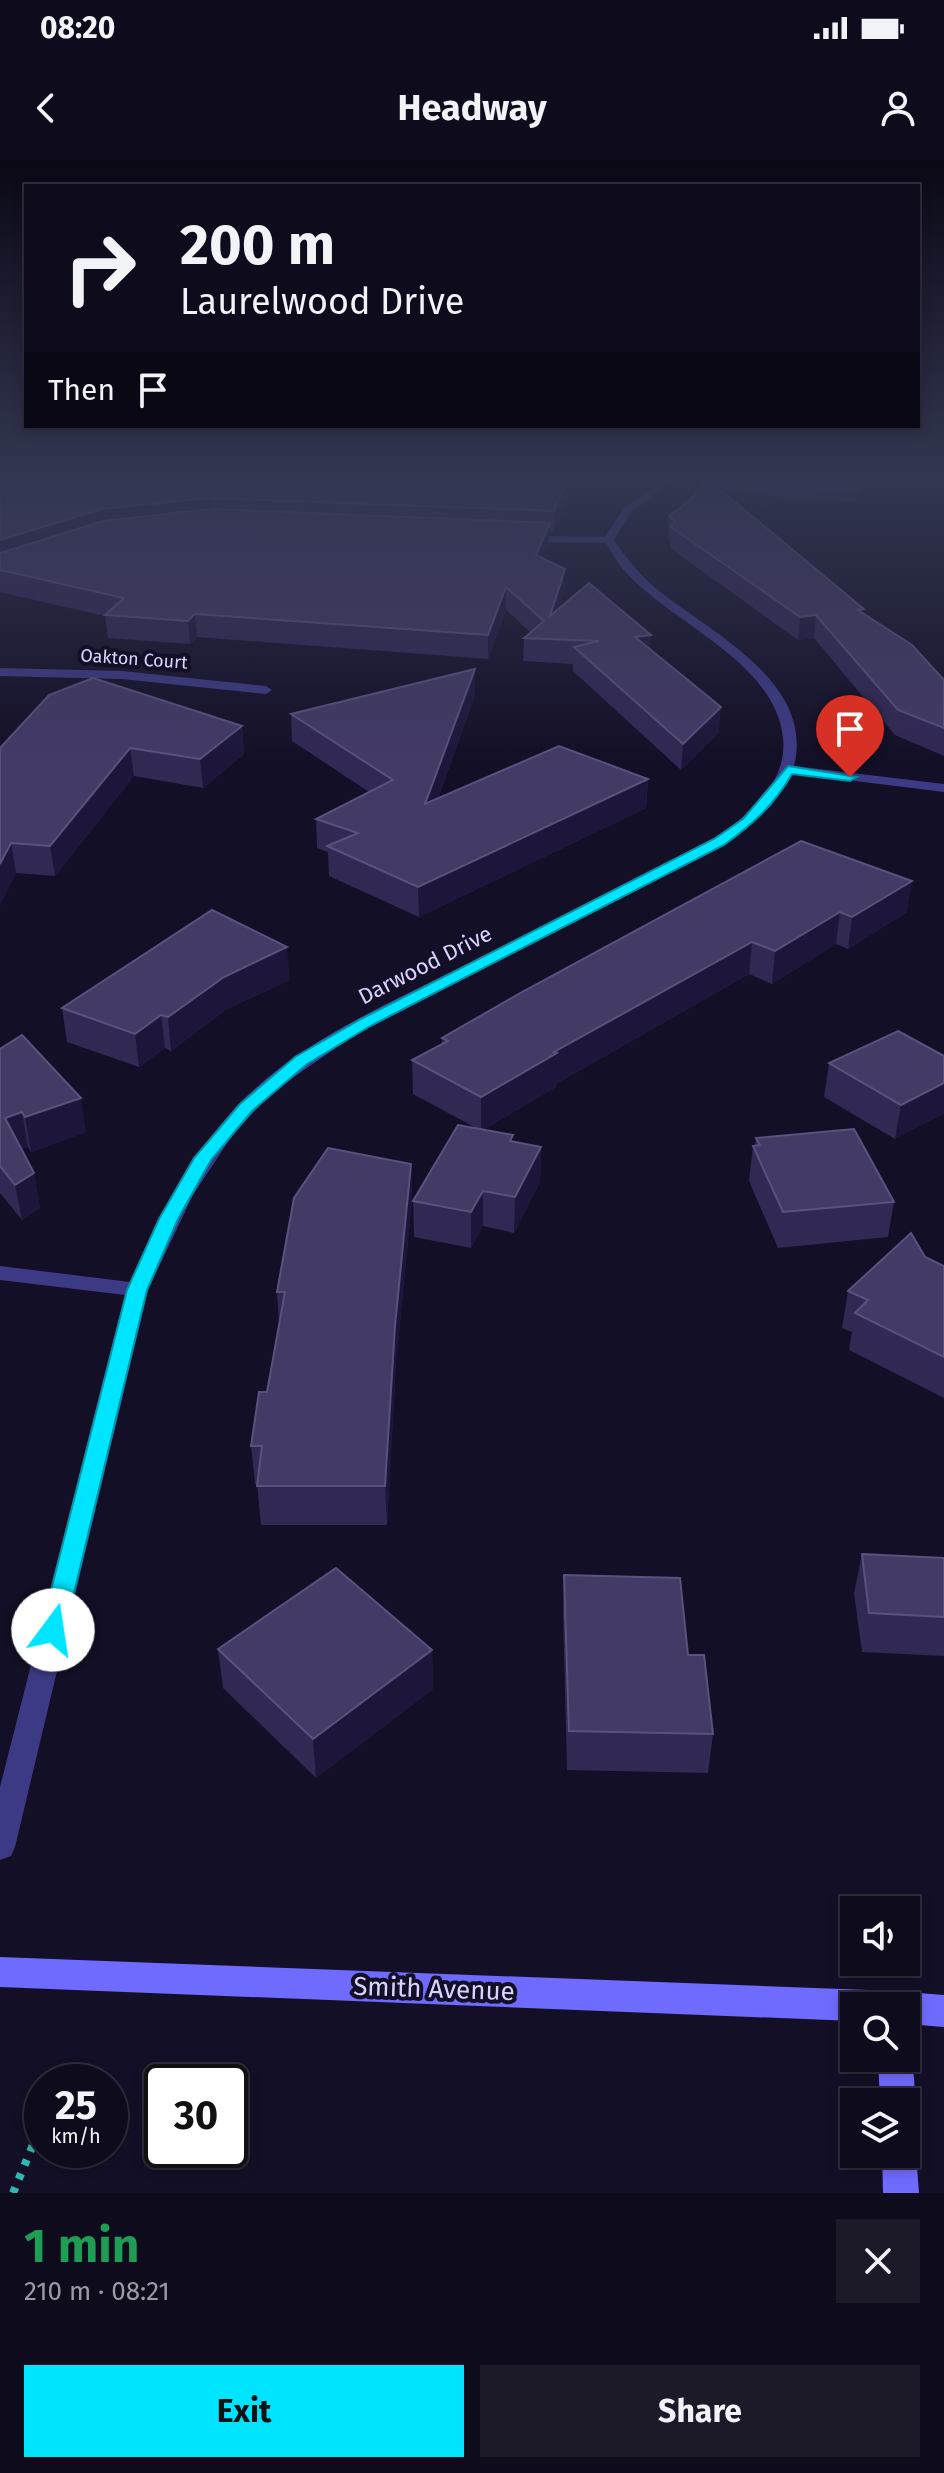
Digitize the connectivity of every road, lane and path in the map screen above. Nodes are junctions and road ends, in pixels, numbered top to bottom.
1 (629, 570) edge
2 (0, 672) edge
3 (266, 690) dead end
4 (788, 769) junction
5 (944, 788) edge
6 (0, 1273) edge
7 (137, 1290) junction
8 (0, 1847) edge
9 (0, 1972) edge
10 (840, 2005) edge
11 (920, 2009) edge
12 (944, 2011) edge
13 (24, 2166) edge
14 (900, 2168) edge
15 (13, 2193) edge
16 (901, 2193) edge

1 - 4 street
2 - 3 street, Oakton Court
4 - 5 street
4 - 7 street, Darwood Drive
6 - 7 street
7 - 8 street, Darwood Drive
9 - 10 main road, Smith Avenue
11 - 12 main road
13 - 15 path
14 - 16 main road

